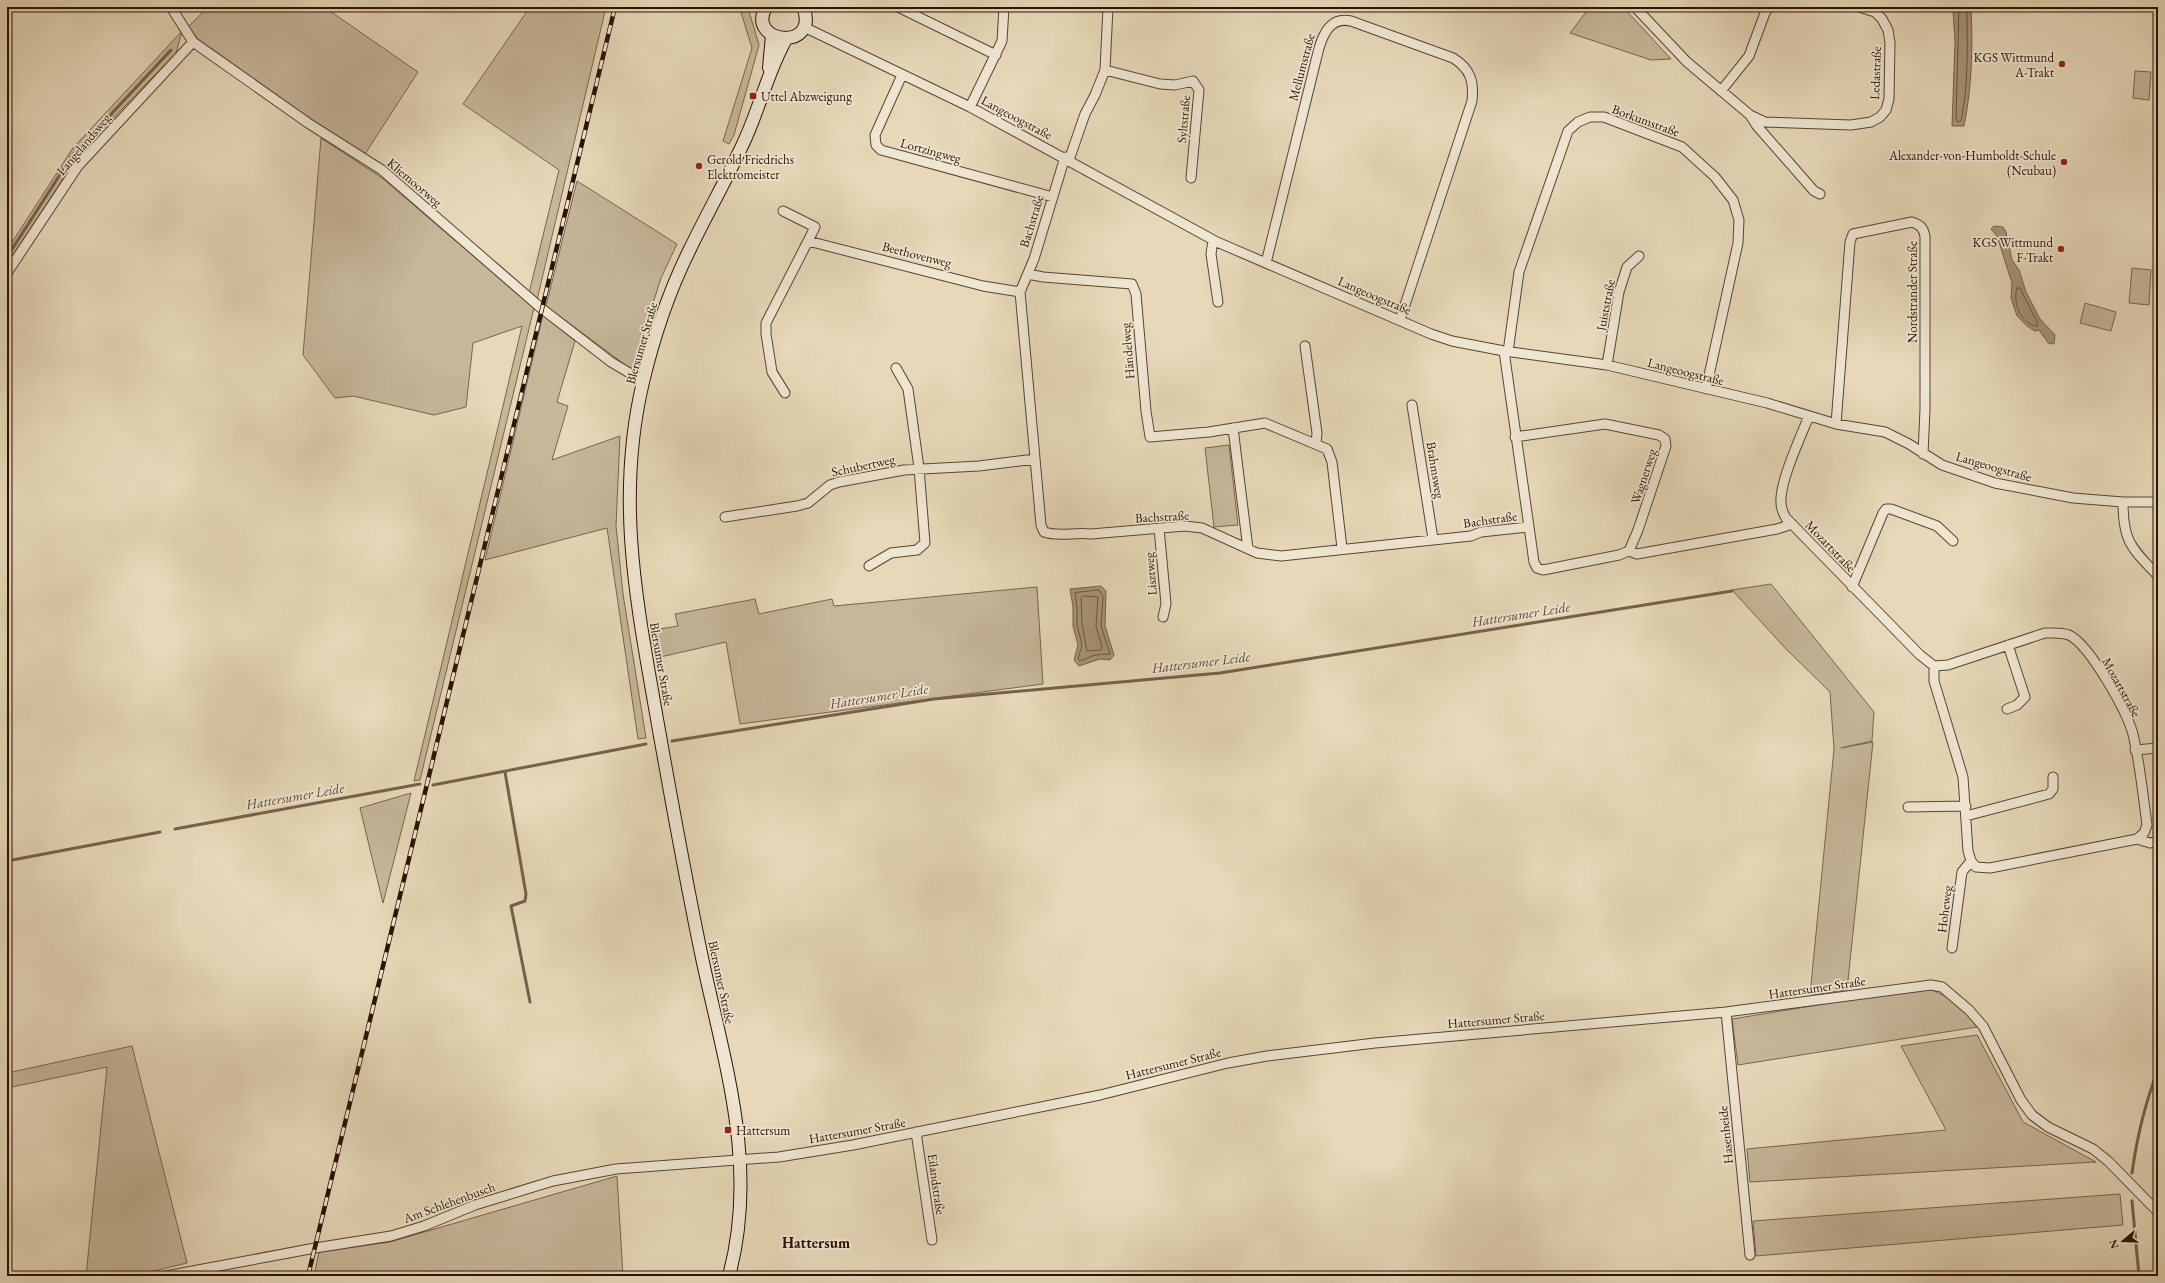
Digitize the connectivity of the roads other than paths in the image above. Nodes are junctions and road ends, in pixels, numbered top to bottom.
1 (171, 7) edge
2 (803, 7) edge
3 (898, 7) edge
4 (1004, 7) edge
5 (1108, 7) edge
6 (1635, 7) edge
7 (1769, 7) edge
8 (1859, 7) edge
9 (764, 8) edge
10 (1645, 12) edge
11 (804, 27) junction
12 (772, 35) junction
13 (786, 39) junction
14 (193, 42) junction
15 (996, 55) junction
16 (1105, 70) junction
17 (769, 75) junction
18 (902, 75) junction
19 (1721, 91) junction
20 (970, 107) junction
21 (1750, 115) junction
22 (1067, 158) junction
23 (1191, 178) dead end
24 (1820, 194) dead end
25 (1053, 197) junction
26 (782, 211) dead end
27 (1213, 240) junction
28 (808, 241) junction
29 (1639, 256) dead end
30 (1266, 263) junction
31 (7, 274) edge
32 (1028, 274) junction
33 (1020, 292) junction
34 (1218, 302) dead end
35 (1400, 320) junction
36 (1305, 346) dead end
37 (1506, 351) junction
38 (1608, 366) junction
39 (896, 368) dead end
40 (643, 381) junction
41 (1706, 389) junction
42 (785, 394) dead end
43 (1412, 405) dead end
44 (1809, 416) junction
45 (1836, 424) junction
46 (1233, 428) junction
47 (1515, 437) junction
48 (1316, 443) junction
49 (1922, 454) junction
50 (1035, 459) junction
51 (919, 468) junction
52 (2123, 502) junction
53 (2158, 502) edge
54 (724, 518) dead end
55 (1792, 524) junction
56 (1528, 527) junction
57 (1159, 528) junction
58 (1433, 539) junction
59 (1953, 541) dead end
60 (1342, 548) junction
61 (1248, 549) junction
62 (1629, 551) junction
63 (869, 566) dead end
64 (2158, 576) edge
65 (1852, 587) junction
66 (1163, 617) dead end
67 (2008, 645) junction
68 (1934, 666) junction
69 (2007, 710) dead end
70 (2158, 748) edge
71 (2136, 750) junction
72 (2053, 777) dead end
73 (1966, 806) junction
74 (1908, 807) dead end
75 (1966, 816) junction
76 (2137, 839) junction
77 (2158, 841) edge
78 (1971, 861) junction
79 (1952, 948) dead end
80 (1726, 1012) junction
81 (916, 1132) junction
82 (741, 1159) junction
83 (2158, 1212) edge
84 (932, 1240) dead end
85 (1750, 1255) dead end
86 (166, 1276) edge
87 (729, 1276) edge

1 - 14 street, Kliemoorweg
2 - 11 main road
3 - 15 street
4 - 15 street
5 - 16 street, Bachstraße
6 - 10 street, Ledastraße
7 - 19 street
8 - 21 street, Ledastraße
9 - 12 main road
10 - 19 street, Ledastraße
11 - 13 main road
11 - 18 street, Langeoogstraße
12 - 13 main road
12 - 17 main road, Blersumer Straße
13 - 17 main road, Blersumer Straße
14 - 31 street, Langelandsweg
14 - 40 street, Kliemoorweg
15 - 20 street
16 - 22 street, Bachstraße
16 - 23 street, Syltstraße
17 - 40 main road, Blersumer Straße
18 - 20 street, Langeoogstraße
18 - 25 street, Lortzingweg
19 - 21 street, Ledastraße
20 - 22 street, Langeoogstraße
21 - 24 street, Ledastraße
22 - 25 street, Bachstraße
22 - 27 street, Langeoogstraße
25 - 32 street, Bachstraße
26 - 28 street
27 - 30 street, Langeoogstraße
27 - 34 street
28 - 33 street, Beethovenweg
28 - 42 street
29 - 38 street, Juiststraße
30 - 35 street, Langeoogstraße
30 - 35 street, Mellumstraße
32 - 33 street, Bachstraße
32 - 46 street, Händelweg
33 - 50 street, Bachstraße
35 - 37 street, Langeoogstraße
36 - 48 street
37 - 38 street, Langeoogstraße
37 - 41 street, Borkumstraße
37 - 47 street, Bachstraße
38 - 41 street, Langeoogstraße
39 - 51 street
40 - 82 main road, Blersumer Straße
41 - 44 street, Langeoogstraße
43 - 58 street, Brahmsweg
44 - 45 street, Langeoogstraße
44 - 55 street, Mozartstraße
45 - 49 street, Langeoogstraße
45 - 49 street, Nordstrander Straße
46 - 48 street, Händelweg
46 - 61 street
47 - 56 street, Bachstraße
47 - 62 street, Wagnerweg
48 - 60 street, Händelweg
49 - 52 street, Langeoogstraße
50 - 51 street, Schubertweg
50 - 57 street, Bachstraße
51 - 54 street, Schubertweg
51 - 63 street
52 - 53 street, Langeoogstraße
52 - 64 street
55 - 62 street
55 - 65 street, Mozartstraße
56 - 58 street, Bachstraße
56 - 62 street
57 - 61 street, Bachstraße
57 - 66 street, Lisztweg
58 - 60 street, Bachstraße
59 - 65 street
60 - 61 street, Bachstraße
65 - 68 street, Mozartstraße
67 - 68 street, Mozartstraße
67 - 69 street
67 - 71 street, Mozartstraße
68 - 73 street
70 - 71 street
71 - 76 street, Mozartstraße
72 - 75 street
73 - 74 street
73 - 75 street
75 - 78 street
76 - 77 street
76 - 78 street
78 - 79 street, Hoheweg
80 - 81 street, Hattersumer Straße
80 - 83 street, Hattersumer Straße
80 - 85 street, Hasenheide
81 - 82 street, Hattersumer Straße
81 - 84 street, Eilandstraße
82 - 86 street, Am Schlehenbusch
82 - 87 main road, Blersumer Straße

